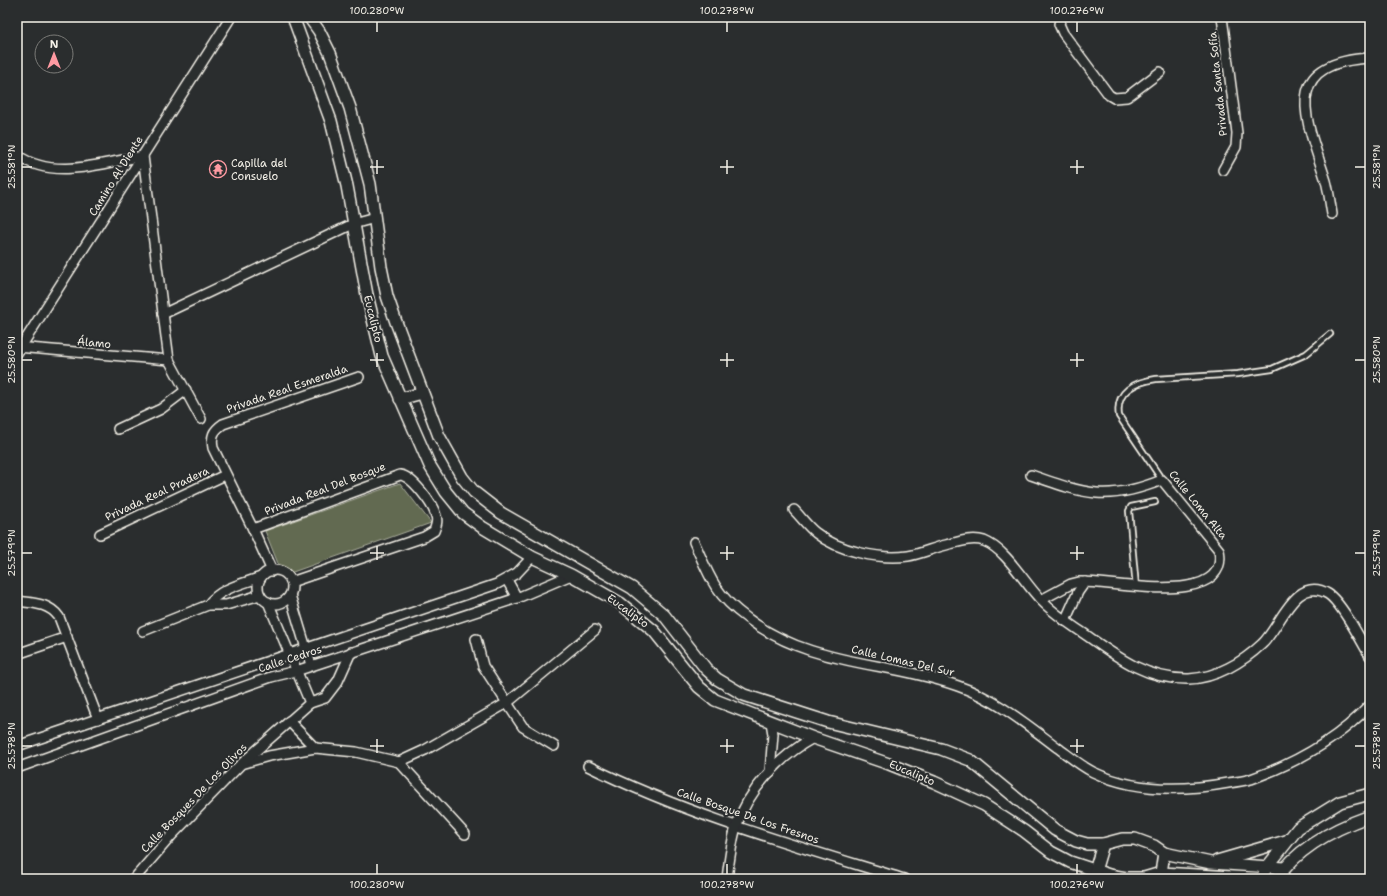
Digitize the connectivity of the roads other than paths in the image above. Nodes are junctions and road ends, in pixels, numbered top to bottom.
1 (230, 17) edge
2 (293, 17) edge
3 (309, 17) edge
4 (1061, 17) edge
5 (1222, 17) edge
6 (1370, 58) edge
7 (1160, 72) dead end
8 (17, 155) edge
9 (142, 156) junction
10 (1222, 170) dead end
11 (1332, 214) dead end
12 (375, 218) junction
13 (353, 224) junction
14 (163, 314) junction
15 (1330, 334) dead end
16 (18, 349) edge
17 (169, 360) junction
18 (359, 377) dead end
19 (186, 390) junction
20 (422, 393) junction
21 (400, 399) junction
22 (201, 419) dead end
23 (118, 429) dead end
24 (225, 475) junction
25 (1031, 475) dead end
26 (1162, 480) junction
27 (1155, 502) dead end
28 (794, 510) dead end
29 (253, 529) junction
30 (100, 534) dead end
31 (694, 542) dead end
32 (532, 557) junction
33 (272, 570) junction
34 (572, 575) junction
35 (261, 577) junction
36 (507, 580) junction
37 (291, 582) junction
38 (1085, 582) junction
39 (1136, 587) junction
40 (260, 595) junction
41 (290, 595) junction
42 (517, 598) junction
43 (1041, 600) junction
44 (17, 601) edge
45 (268, 602) junction
46 (208, 605) junction
47 (1065, 621) junction
48 (143, 630) dead end
49 (595, 630) dead end
50 (67, 637) junction
51 (476, 639) dead end
52 (305, 648) junction
53 (351, 652) junction
54 (17, 654) edge
55 (288, 654) junction
56 (1370, 656) edge
57 (311, 665) junction
58 (296, 671) junction
59 (310, 703) junction
60 (507, 703) junction
61 (1370, 704) edge
62 (98, 719) junction
63 (289, 721) junction
64 (771, 722) junction
65 (813, 738) junction
66 (17, 746) edge
67 (554, 746) dead end
68 (315, 748) junction
69 (399, 762) junction
70 (241, 764) junction
71 (588, 766) dead end
72 (17, 768) edge
73 (770, 772) junction
74 (1370, 794) edge
75 (1370, 816) edge
76 (736, 827) junction
77 (465, 834) dead end
78 (1286, 842) junction
79 (1103, 844) junction
80 (1164, 853) junction
81 (1211, 863) junction
82 (1267, 868) junction
83 (1284, 868) junction
84 (1095, 871) junction
85 (1161, 874) junction
86 (1192, 877) edge
87 (134, 879) edge
88 (727, 879) edge
89 (904, 879) edge
90 (1126, 879) edge
91 (1262, 879) edge
92 (1278, 879) edge

1 - 9 street, Camino Al Diente
2 - 13 street, Eucalipto
3 - 12 street, Eucalipto
4 - 7 street
5 - 10 street, Privada Santa Sofía
6 - 11 street
8 - 9 street
9 - 14 street
9 - 16 street, Camino Al Diente
12 - 13 street
12 - 20 street, Eucalipto
13 - 14 street
13 - 21 street, Eucalipto
14 - 17 street
15 - 26 lane, Calle Loma Alta
16 - 17 street, Álamo
17 - 19 street
18 - 24 street, Privada Real Esmeralda
19 - 22 street
19 - 23 street
20 - 21 street
20 - 79 street, Eucalipto
21 - 32 street, Eucalipto
24 - 29 street
24 - 30 street, Privada Real Pradera
25 - 26 street
26 - 39 street, Calle Loma Alta
27 - 39 lane
28 - 43 street
29 - 33 street
29 - 37 street, Privada Real Del Bosque
31 - 61 street, Calle Lomas Del Sur
32 - 34 street, Eucalipto
32 - 36 street, Calle Cedros
33 - 35 street
33 - 37 street
34 - 42 street, Calle Cedros
34 - 64 street, Eucalipto
35 - 40 street
35 - 46 street
36 - 42 street
36 - 52 street, Calle Cedros
37 - 41 street
38 - 39 street, Calle Loma Alta
38 - 43 street, Calle Loma Alta
38 - 47 street
40 - 45 street
40 - 46 street
41 - 45 street
41 - 52 street
42 - 53 street, Calle Cedros
43 - 47 street
44 - 50 street
45 - 55 street
46 - 48 street
47 - 56 street
49 - 60 street
50 - 54 street
50 - 62 street
51 - 60 street
52 - 55 street, Calle Cedros
52 - 57 street
53 - 57 street, Calle Cedros
53 - 59 street, Calle Bosques De Los Olivos
55 - 58 street
55 - 62 street, Calle Cedros
57 - 58 street, Calle Cedros
58 - 59 street
58 - 72 street, Calle Cedros
59 - 63 street, Calle Bosques De Los Olivos
60 - 67 street
60 - 69 street
62 - 66 street, Calle Cedros
63 - 68 street
63 - 70 street, Calle Bosques De Los Olivos
64 - 65 street, Eucalipto
64 - 73 street
65 - 73 street
65 - 84 street, Eucalipto
68 - 69 street
68 - 70 street
69 - 77 street
70 - 87 street, Calle Bosques De Los Olivos
71 - 76 street, Calle Bosque De Los Fresnos
73 - 76 street
74 - 78 street
75 - 83 street
76 - 88 street
76 - 89 street, Calle Bosque De Los Fresnos
78 - 81 street
78 - 82 street
79 - 80 street, Eucalipto
79 - 84 street
80 - 81 street, Eucalipto
80 - 85 street
81 - 82 street, Eucalipto
82 - 83 street, Eucalipto
82 - 91 street
83 - 92 street
84 - 90 street, Eucalipto
85 - 86 street, Eucalipto
85 - 90 street, Eucalipto
86 - 91 street, Eucalipto

